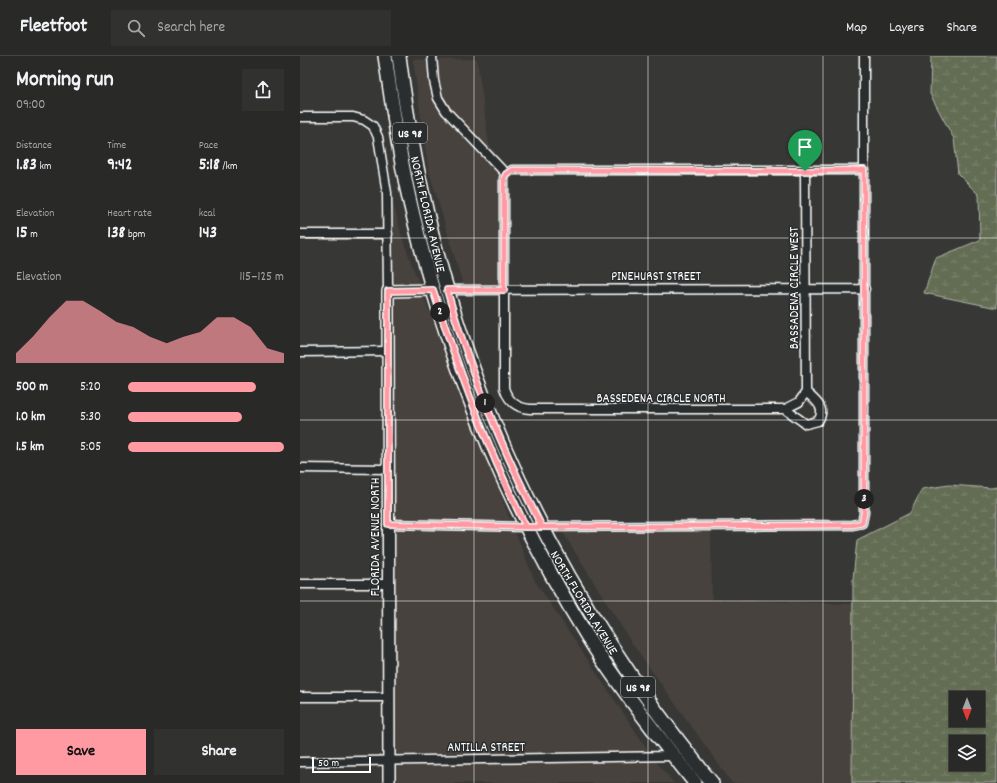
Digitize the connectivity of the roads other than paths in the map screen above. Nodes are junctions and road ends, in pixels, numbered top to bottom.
1 (386, 56) edge
2 (400, 56) edge
3 (432, 56) edge
4 (864, 56) edge
5 (300, 117) edge
6 (864, 170) junction
7 (805, 171) junction
8 (506, 174) junction
9 (300, 234) edge
10 (388, 234) junction
11 (806, 289) junction
12 (865, 289) junction
13 (433, 290) junction
14 (447, 290) junction
15 (504, 290) junction
16 (388, 291) junction
17 (389, 351) junction
18 (300, 352) edge
19 (806, 392) junction
20 (785, 409) junction
21 (300, 468) edge
22 (388, 469) junction
23 (388, 524) junction
24 (526, 527) junction
25 (542, 527) junction
26 (300, 584) edge
27 (388, 584) junction
28 (300, 697) edge
29 (388, 697) junction
30 (639, 711) junction
31 (673, 756) junction
32 (389, 759) junction
33 (300, 762) edge
34 (389, 783) edge
35 (694, 783) edge
36 (704, 783) edge
37 (712, 783) edge

1 - 13 main road, NORTH FLORIDA AVENUE / US 98
2 - 14 main road, NORTH FLORIDA AVENUE / US 98
3 - 8 street
4 - 6 street
5 - 10 street
6 - 7 street
6 - 12 street
7 - 8 street
7 - 11 street, BASSADENA CIRCLE WEST
8 - 15 street
9 - 10 street
10 - 16 street
11 - 12 street, PINEHURST STREET
11 - 15 street, PINEHURST STREET
11 - 19 street, BASSADENA CIRCLE WEST
12 - 25 street
13 - 16 street
13 - 24 main road, NORTH FLORIDA AVENUE / US 98
14 - 15 street, PINEHURST STREET
14 - 25 main road, NORTH FLORIDA AVENUE / US 98
15 - 20 street, BASSEDENA CIRCLE NORTH
16 - 17 street, FLORIDA AVENUE NORTH
17 - 18 street
17 - 22 street, FLORIDA AVENUE NORTH
19 - 20 street, BASSEDENA CIRCLE NORTH
19 - 20 street
21 - 22 street
22 - 23 street, FLORIDA AVENUE NORTH
23 - 24 street
23 - 27 street, FLORIDA AVENUE NORTH
24 - 25 street
24 - 30 main road, NORTH FLORIDA AVENUE / US 98
25 - 37 main road, NORTH FLORIDA AVENUE / US 98
26 - 27 street
27 - 29 street, FLORIDA AVENUE NORTH
28 - 29 street
29 - 32 street, FLORIDA AVENUE NORTH
30 - 31 main road, NORTH FLORIDA AVENUE / US 98
30 - 36 main road
31 - 32 street, ANTILLA STREET
31 - 35 main road, NORTH FLORIDA AVENUE / US 98
32 - 33 street, ANTILLA STREET
32 - 34 street, FLORIDA AVENUE NORTH

